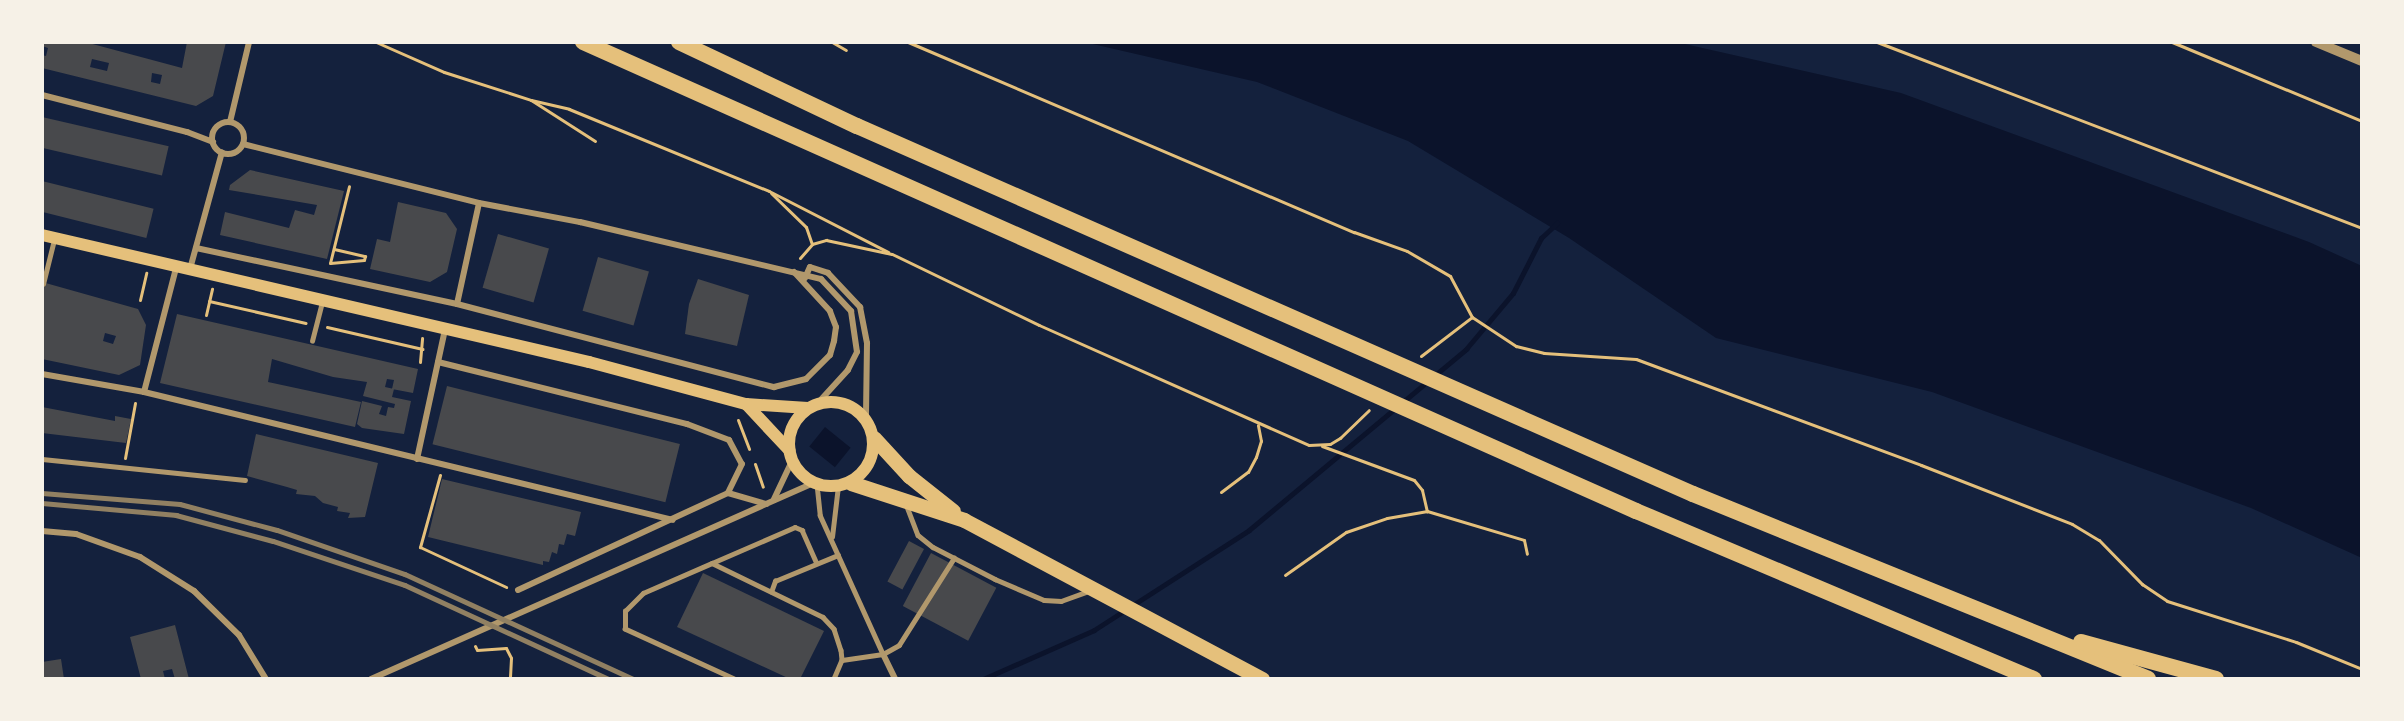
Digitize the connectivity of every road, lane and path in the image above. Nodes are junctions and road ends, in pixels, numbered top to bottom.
1 (249, 42) edge
2 (376, 42) edge
3 (583, 42) edge
4 (679, 42) edge
5 (832, 42) edge
6 (908, 42) edge
7 (1878, 42) edge
8 (2172, 42) edge
9 (2316, 42) edge
10 (846, 50) dead end
11 (2362, 61) edge
12 (42, 95) edge
13 (531, 100) junction
14 (2362, 121) edge
15 (230, 122) junction
16 (596, 141) dead end
17 (213, 142) junction
18 (243, 144) junction
19 (222, 152) junction
20 (349, 186) dead end
21 (769, 191) junction
22 (479, 204) junction
23 (2362, 228) edge
24 (42, 235) edge
25 (55, 238) junction
26 (812, 244) junction
27 (196, 248) junction
28 (334, 249) junction
29 (892, 254) junction
30 (176, 268) junction
31 (190, 270) junction
32 (146, 272) dead end
33 (794, 272) junction
34 (805, 278) junction
35 (44, 284) dead end
36 (212, 289) dead end
37 (140, 300) dead end
38 (321, 302) junction
39 (457, 304) junction
40 (206, 315) dead end
41 (1472, 317) junction
42 (445, 329) junction
43 (422, 337) dead end
44 (312, 341) dead end
45 (1424, 353) dead end
46 (420, 362) dead end
47 (438, 363) junction
48 (42, 374) edge
49 (144, 392) junction
50 (135, 404) dead end
51 (746, 404) junction
52 (812, 407) junction
53 (866, 419) junction
54 (738, 420) dead end
55 (1258, 425) junction
56 (1354, 425) dead end
57 (734, 430) dead end
58 (874, 438) junction
59 (1320, 445) junction
60 (791, 456) junction
61 (125, 458) dead end
62 (42, 459) edge
63 (417, 459) junction
64 (440, 475) dead end
65 (245, 480) dead end
66 (815, 484) junction
67 (844, 484) junction
68 (1221, 492) dead end
69 (728, 493) junction
70 (904, 498) junction
71 (774, 499) junction
72 (766, 504) junction
73 (1427, 511) junction
74 (673, 520) junction
75 (964, 520) junction
76 (42, 531) edge
77 (832, 540) junction
78 (1527, 554) dead end
79 (838, 555) junction
80 (954, 558) junction
81 (712, 563) junction
82 (817, 563) junction
83 (1285, 575) dead end
84 (518, 590) joint
85 (771, 592) junction
86 (1101, 592) junction
87 (2008, 622) junction
88 (469, 633) junction
89 (883, 654) junction
90 (842, 660) junction
91 (2362, 669) edge
92 (266, 679) edge
93 (371, 679) edge
94 (510, 679) edge
95 (734, 679) edge
96 (834, 679) edge
97 (895, 679) edge
98 (1262, 679) edge
99 (2034, 679) edge
100 (2148, 679) edge
101 (2216, 679) edge

1 - 15 street
2 - 13 path
3 - 99 highway
4 - 87 highway
5 - 10 path
6 - 41 path
7 - 23 path
8 - 14 path
9 - 11 street
12 - 17 street
13 - 16 path
13 - 21 path
15 - 17 street
15 - 18 street
17 - 19 street
18 - 19 street
18 - 22 street
19 - 27 street
20 - 28 path
21 - 26 path
21 - 29 path
22 - 33 street
22 - 39 street
24 - 25 main road
25 - 30 main road
25 - 35 lane
26 - 29 path
26 - 33 path
27 - 31 street
27 - 39 street
28 - 28 path
29 - 55 path
30 - 31 main road
30 - 49 street
31 - 38 main road
32 - 37 path
33 - 34 street
34 - 39 street
34 - 52 street
34 - 53 street
36 - 40 path
38 - 42 main road
38 - 44 lane
41 - 45 path
41 - 91 path
42 - 47 street
42 - 51 main road
43 - 46 path
47 - 63 street
47 - 69 street
48 - 49 street
49 - 63 street
50 - 61 path
51 - 52 main road
51 - 60 main road
52 - 53 main road
52 - 60 main road
53 - 58 main road
54 - 57 path
55 - 59 path
55 - 68 path
56 - 59 path
58 - 67 main road
58 - 75 main road
59 - 73 path
60 - 66 main road
60 - 71 street
62 - 65 street
63 - 74 street
64 - 84 path
66 - 67 main road
66 - 71 street
66 - 77 lane
67 - 70 main road
67 - 77 lane
69 - 72 street
69 - 74 street
70 - 75 main road
70 - 80 lane
71 - 72 street
72 - 88 street
73 - 78 path
73 - 83 path
74 - 84 street
75 - 86 main road
76 - 92 street
77 - 79 lane
79 - 82 lane
79 - 89 lane
80 - 86 lane
80 - 89 lane
81 - 82 lane
81 - 85 lane
81 - 95 lane
82 - 85 lane
85 - 90 lane
86 - 98 main road
87 - 100 highway
87 - 101 highway
88 - 93 street
88 - 94 path
89 - 90 lane
89 - 97 street
90 - 96 lane

